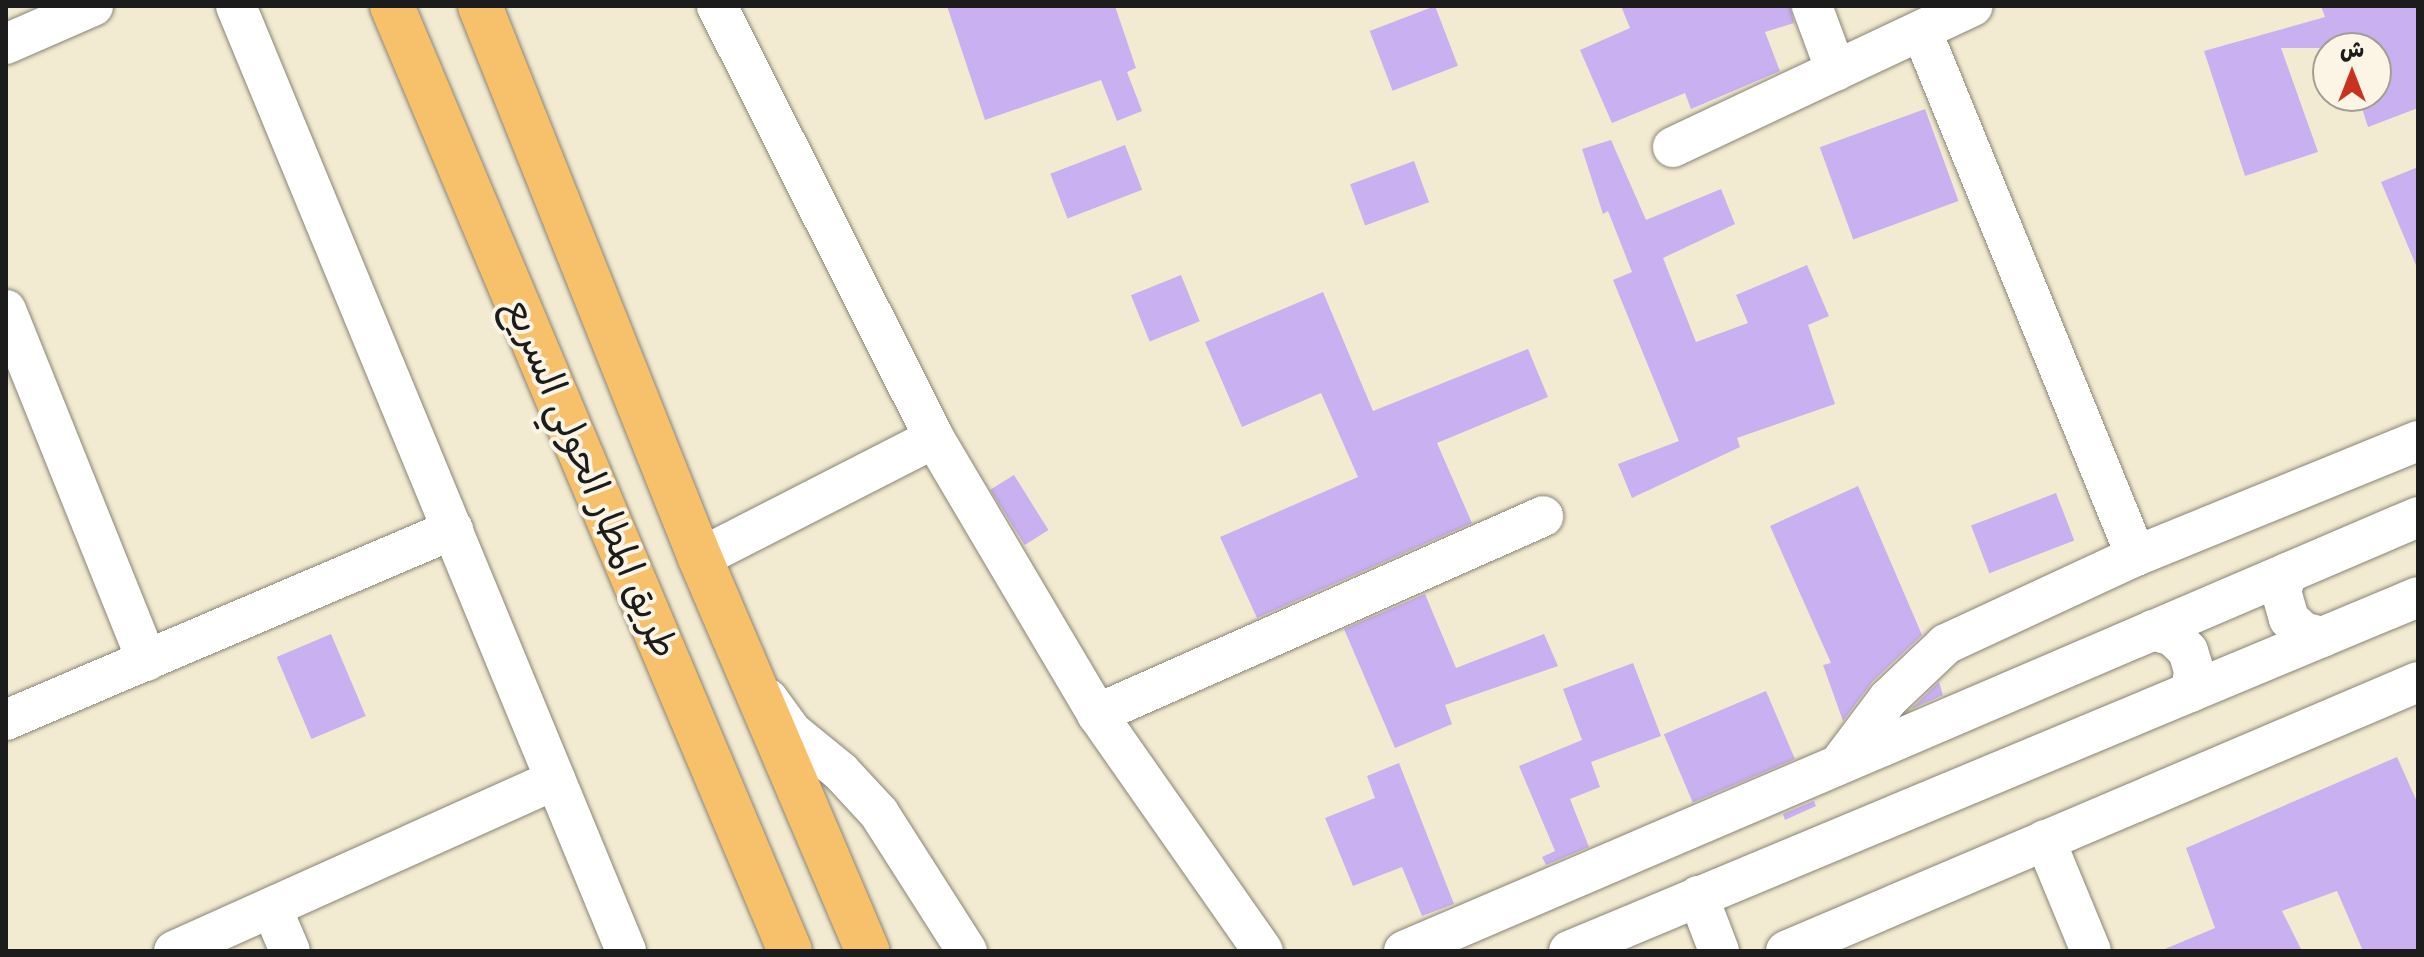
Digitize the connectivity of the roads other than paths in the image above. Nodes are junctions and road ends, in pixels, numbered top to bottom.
1 (93, 6) edge
2 (236, 6) edge
3 (392, 6) edge
4 (480, 6) edge
5 (717, 6) edge
6 (1812, 6) edge
7 (1972, 6) edge
8 (1922, 32) junction
9 (6, 44) edge
10 (1836, 71) junction
11 (1673, 147) dead end
12 (6, 310) edge
13 (934, 438) junction
14 (2418, 441) edge
15 (1543, 516) dead end
16 (2418, 517) edge
17 (453, 529) junction
18 (2136, 556) junction
19 (700, 558) junction
20 (2287, 573) junction
21 (2418, 597) edge
22 (2153, 630) junction
23 (2322, 637) junction
24 (147, 661) junction
25 (750, 668) junction
26 (2418, 682) edge
27 (2191, 692) junction
28 (1097, 714) junction
29 (6, 720) edge
30 (1840, 763) junction
31 (555, 780) junction
32 (2045, 840) junction
33 (1698, 896) junction
34 (273, 911) junction
35 (174, 951) edge
36 (290, 951) edge
37 (626, 951) edge
38 (790, 951) edge
39 (868, 951) edge
40 (967, 951) edge
41 (1263, 951) edge
42 (1404, 951) edge
43 (1569, 951) edge
44 (1719, 951) edge
45 (1786, 951) edge
46 (2091, 951) edge

1 - 9 street
2 - 17 street
3 - 38 highway, طريق المطار الحولي السريع
4 - 19 highway, طريق المطار الحولي السريع
5 - 13 street
6 - 10 street
7 - 8 street
8 - 10 street
8 - 18 street
10 - 11 street
12 - 24 street
13 - 19 street
13 - 28 street
14 - 18 street
15 - 28 street
16 - 20 street
17 - 24 street
17 - 31 street
18 - 30 street
19 - 25 highway, طريق المطار الحولي السريع
20 - 22 street
20 - 23 street
21 - 23 street
22 - 27 street
22 - 30 street
23 - 27 street
24 - 29 street
25 - 39 highway, طريق المطار الحولي السريع
25 - 40 street
26 - 32 street
27 - 33 street
28 - 41 street
30 - 42 street
31 - 34 street
31 - 37 street
32 - 45 street
32 - 46 street
33 - 43 street
33 - 44 street
34 - 35 street
34 - 36 street

